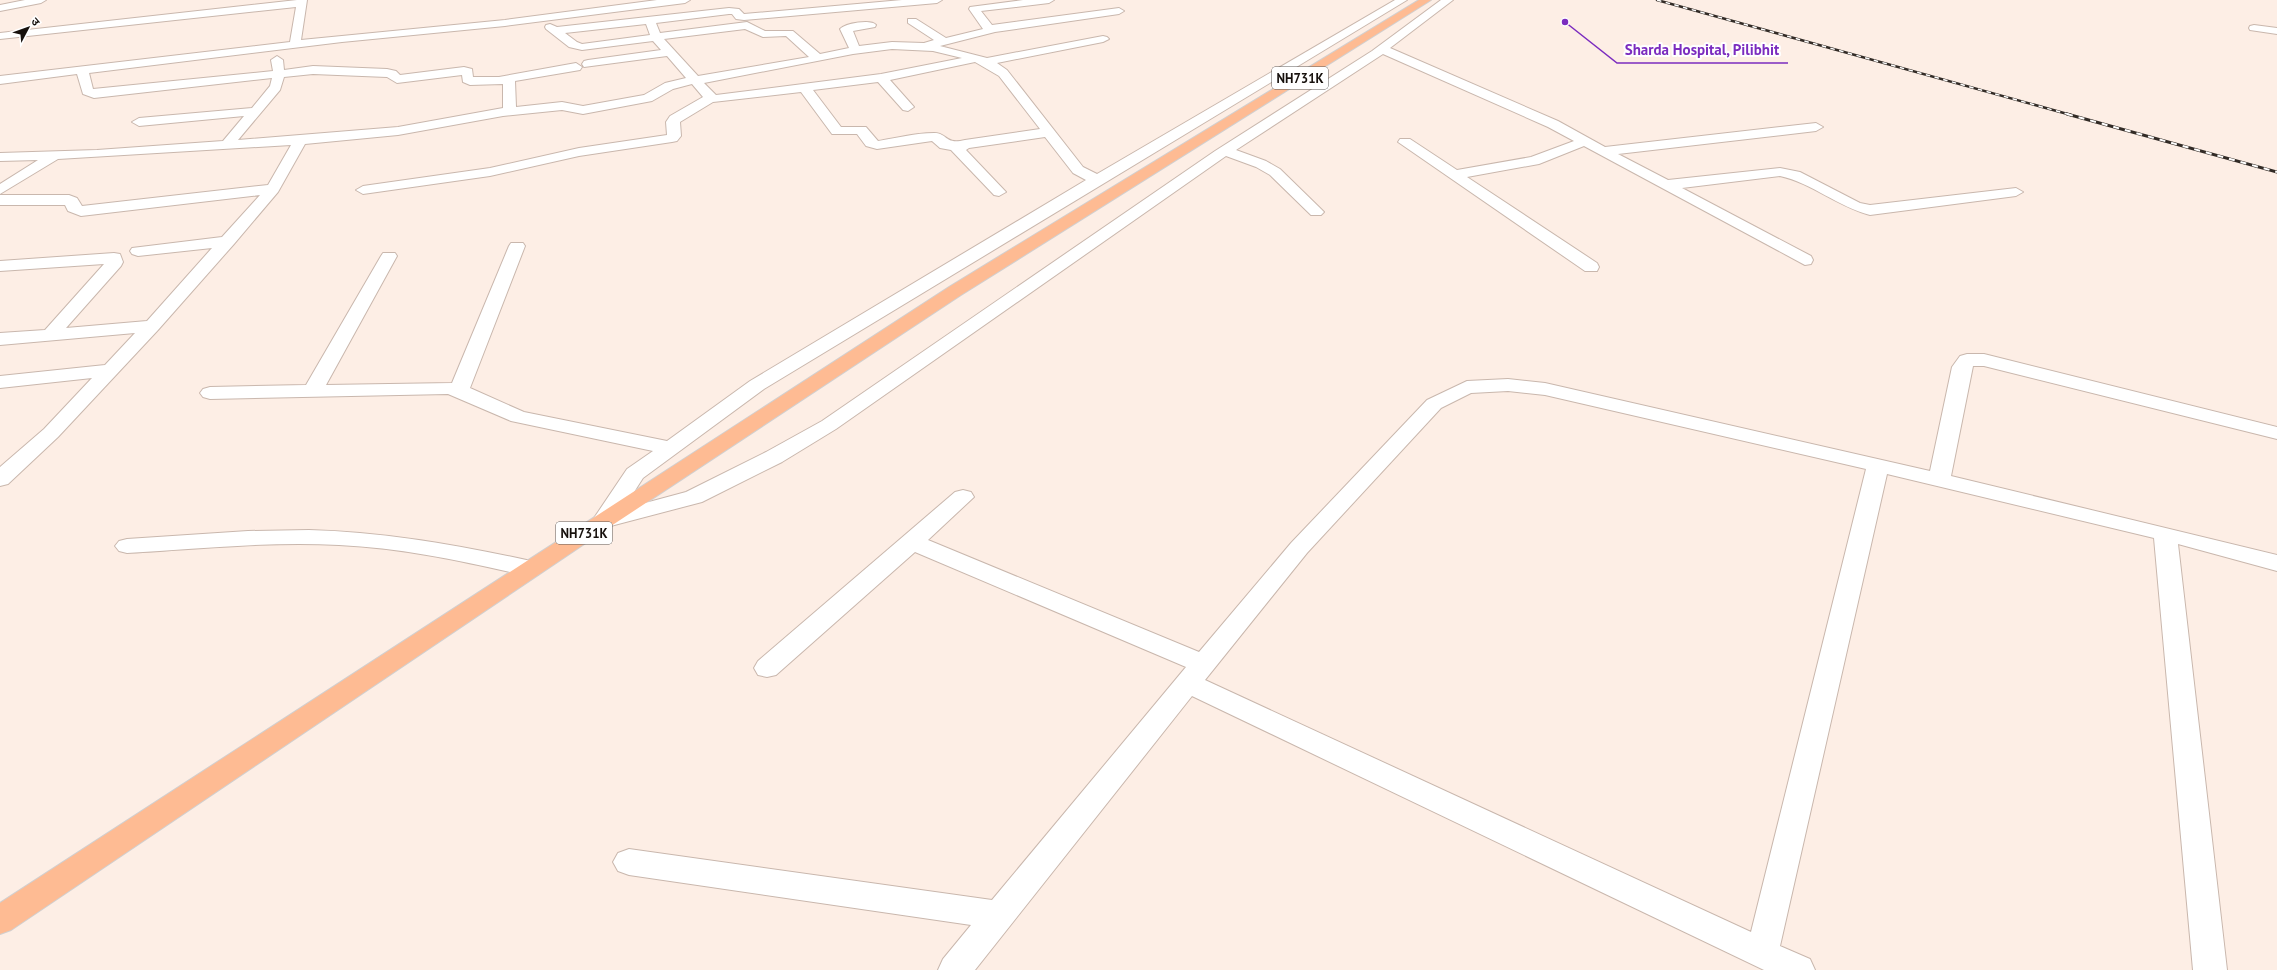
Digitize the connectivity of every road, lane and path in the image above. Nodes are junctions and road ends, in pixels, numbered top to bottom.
1 (41, 0) edge
2 (681, 0) edge
3 (830, 0) edge
4 (938, 0) edge
5 (1049, 0) edge
6 (1402, 0) edge
7 (1426, 0) edge
8 (1448, 0) edge
9 (302, 2) edge
10 (619, 3) edge
11 (0, 8) edge
12 (836, 10) junction
13 (1119, 11) dead end
14 (539, 19) junction
15 (650, 20) junction
16 (912, 21) dead end
17 (871, 25) dead end
18 (2254, 28) dead end
19 (990, 29) junction
20 (555, 31) junction
21 (2277, 31) edge
22 (0, 36) edge
23 (656, 37) junction
24 (1103, 39) dead end
25 (943, 40) junction
26 (295, 44) junction
27 (928, 46) junction
28 (276, 47) junction
29 (855, 49) junction
30 (1382, 49) junction
31 (670, 52) junction
32 (817, 58) junction
33 (982, 60) junction
34 (82, 70) junction
35 (279, 73) junction
36 (881, 78) junction
37 (503, 79) junction
38 (0, 80) edge
39 (696, 80) junction
40 (804, 87) junction
41 (711, 98) junction
42 (908, 107) dead end
43 (257, 111) junction
44 (510, 111) junction
45 (139, 122) dead end
46 (1816, 127) dead end
47 (1049, 132) junction
48 (300, 141) junction
49 (1585, 141) junction
50 (1405, 142) dead end
51 (227, 145) junction
52 (958, 147) junction
53 (1225, 151) junction
54 (1604, 151) junction
55 (55, 155) junction
56 (0, 157) edge
57 (1455, 175) junction
58 (1097, 180) junction
59 (1665, 185) junction
60 (273, 189) junction
61 (0, 190) edge
62 (363, 190) dead end
63 (999, 192) dead end
64 (2016, 192) dead end
65 (0, 200) edge
66 (1316, 212) dead end
67 (228, 241) junction
68 (517, 246) dead end
69 (138, 251) dead end
70 (389, 256) dead end
71 (1805, 260) dead end
72 (0, 266) edge
73 (1591, 267) dead end
74 (152, 326) junction
75 (49, 336) junction
76 (0, 338) edge
77 (111, 370) junction
78 (0, 382) edge
79 (314, 389) junction
80 (459, 390) junction
81 (210, 393) dead end
82 (2277, 433) edge
83 (671, 448) junction
84 (1878, 465) junction
85 (0, 479) edge
86 (1939, 480) junction
87 (963, 497) dead end
88 (603, 521) junction
89 (2165, 534) junction
90 (912, 542) junction
91 (127, 546) dead end
92 (2277, 563) edge
93 (531, 568) junction
94 (767, 668) dead end
95 (1195, 673) junction
96 (629, 862) dead end
97 (999, 915) junction
98 (0, 920) edge
99 (1762, 953) junction
100 (955, 970) edge
101 (1798, 970) edge
102 (2210, 970) edge

1 - 11 street
2 - 10 street
3 - 12 street
4 - 12 street
5 - 19 street
6 - 58 street
7 - 88 highway, NH731K
8 - 30 street
9 - 22 street
9 - 26 street
10 - 14 street
12 - 15 street
13 - 19 street
14 - 20 street
14 - 26 street
15 - 20 street
15 - 23 street
16 - 25 street
17 - 29 street
18 - 21 street
19 - 25 street
20 - 23 street
23 - 31 street
23 - 32 street
24 - 33 street
25 - 27 street
26 - 28 street
27 - 29 street
27 - 33 street
28 - 34 street
28 - 35 street
29 - 32 street
30 - 49 street
30 - 53 street
31 - 37 street
31 - 39 street
32 - 39 street
33 - 36 street
33 - 47 street
34 - 35 street
34 - 38 street
35 - 37 street
35 - 43 street
36 - 40 street
36 - 42 street
37 - 44 street
39 - 41 street
39 - 44 street
40 - 41 street
40 - 52 street
41 - 62 street
43 - 45 street
43 - 51 street
44 - 48 street
46 - 54 street
47 - 52 street
47 - 58 street
48 - 51 street
48 - 60 street
49 - 54 street
49 - 57 street
50 - 57 street
51 - 55 street
52 - 63 street
53 - 66 street
53 - 88 street
54 - 59 street
55 - 56 street
55 - 61 street
57 - 73 street
58 - 83 street
59 - 64 street
59 - 71 street
60 - 65 street
60 - 67 street
67 - 69 street
67 - 74 street
68 - 80 street
70 - 79 street
72 - 75 street
74 - 75 street
74 - 77 street
75 - 76 street
77 - 78 street
77 - 85 street
79 - 80 street
79 - 81 street
80 - 83 street
82 - 86 street
83 - 88 street
84 - 86 street
84 - 95 street
84 - 99 street
86 - 89 street
87 - 90 street
88 - 93 highway, NH731K
89 - 92 street
89 - 102 street
90 - 94 street
90 - 95 street
91 - 93 street
93 - 98 highway, NH731K
95 - 97 street
95 - 99 street
96 - 97 street
97 - 100 street
99 - 101 street

